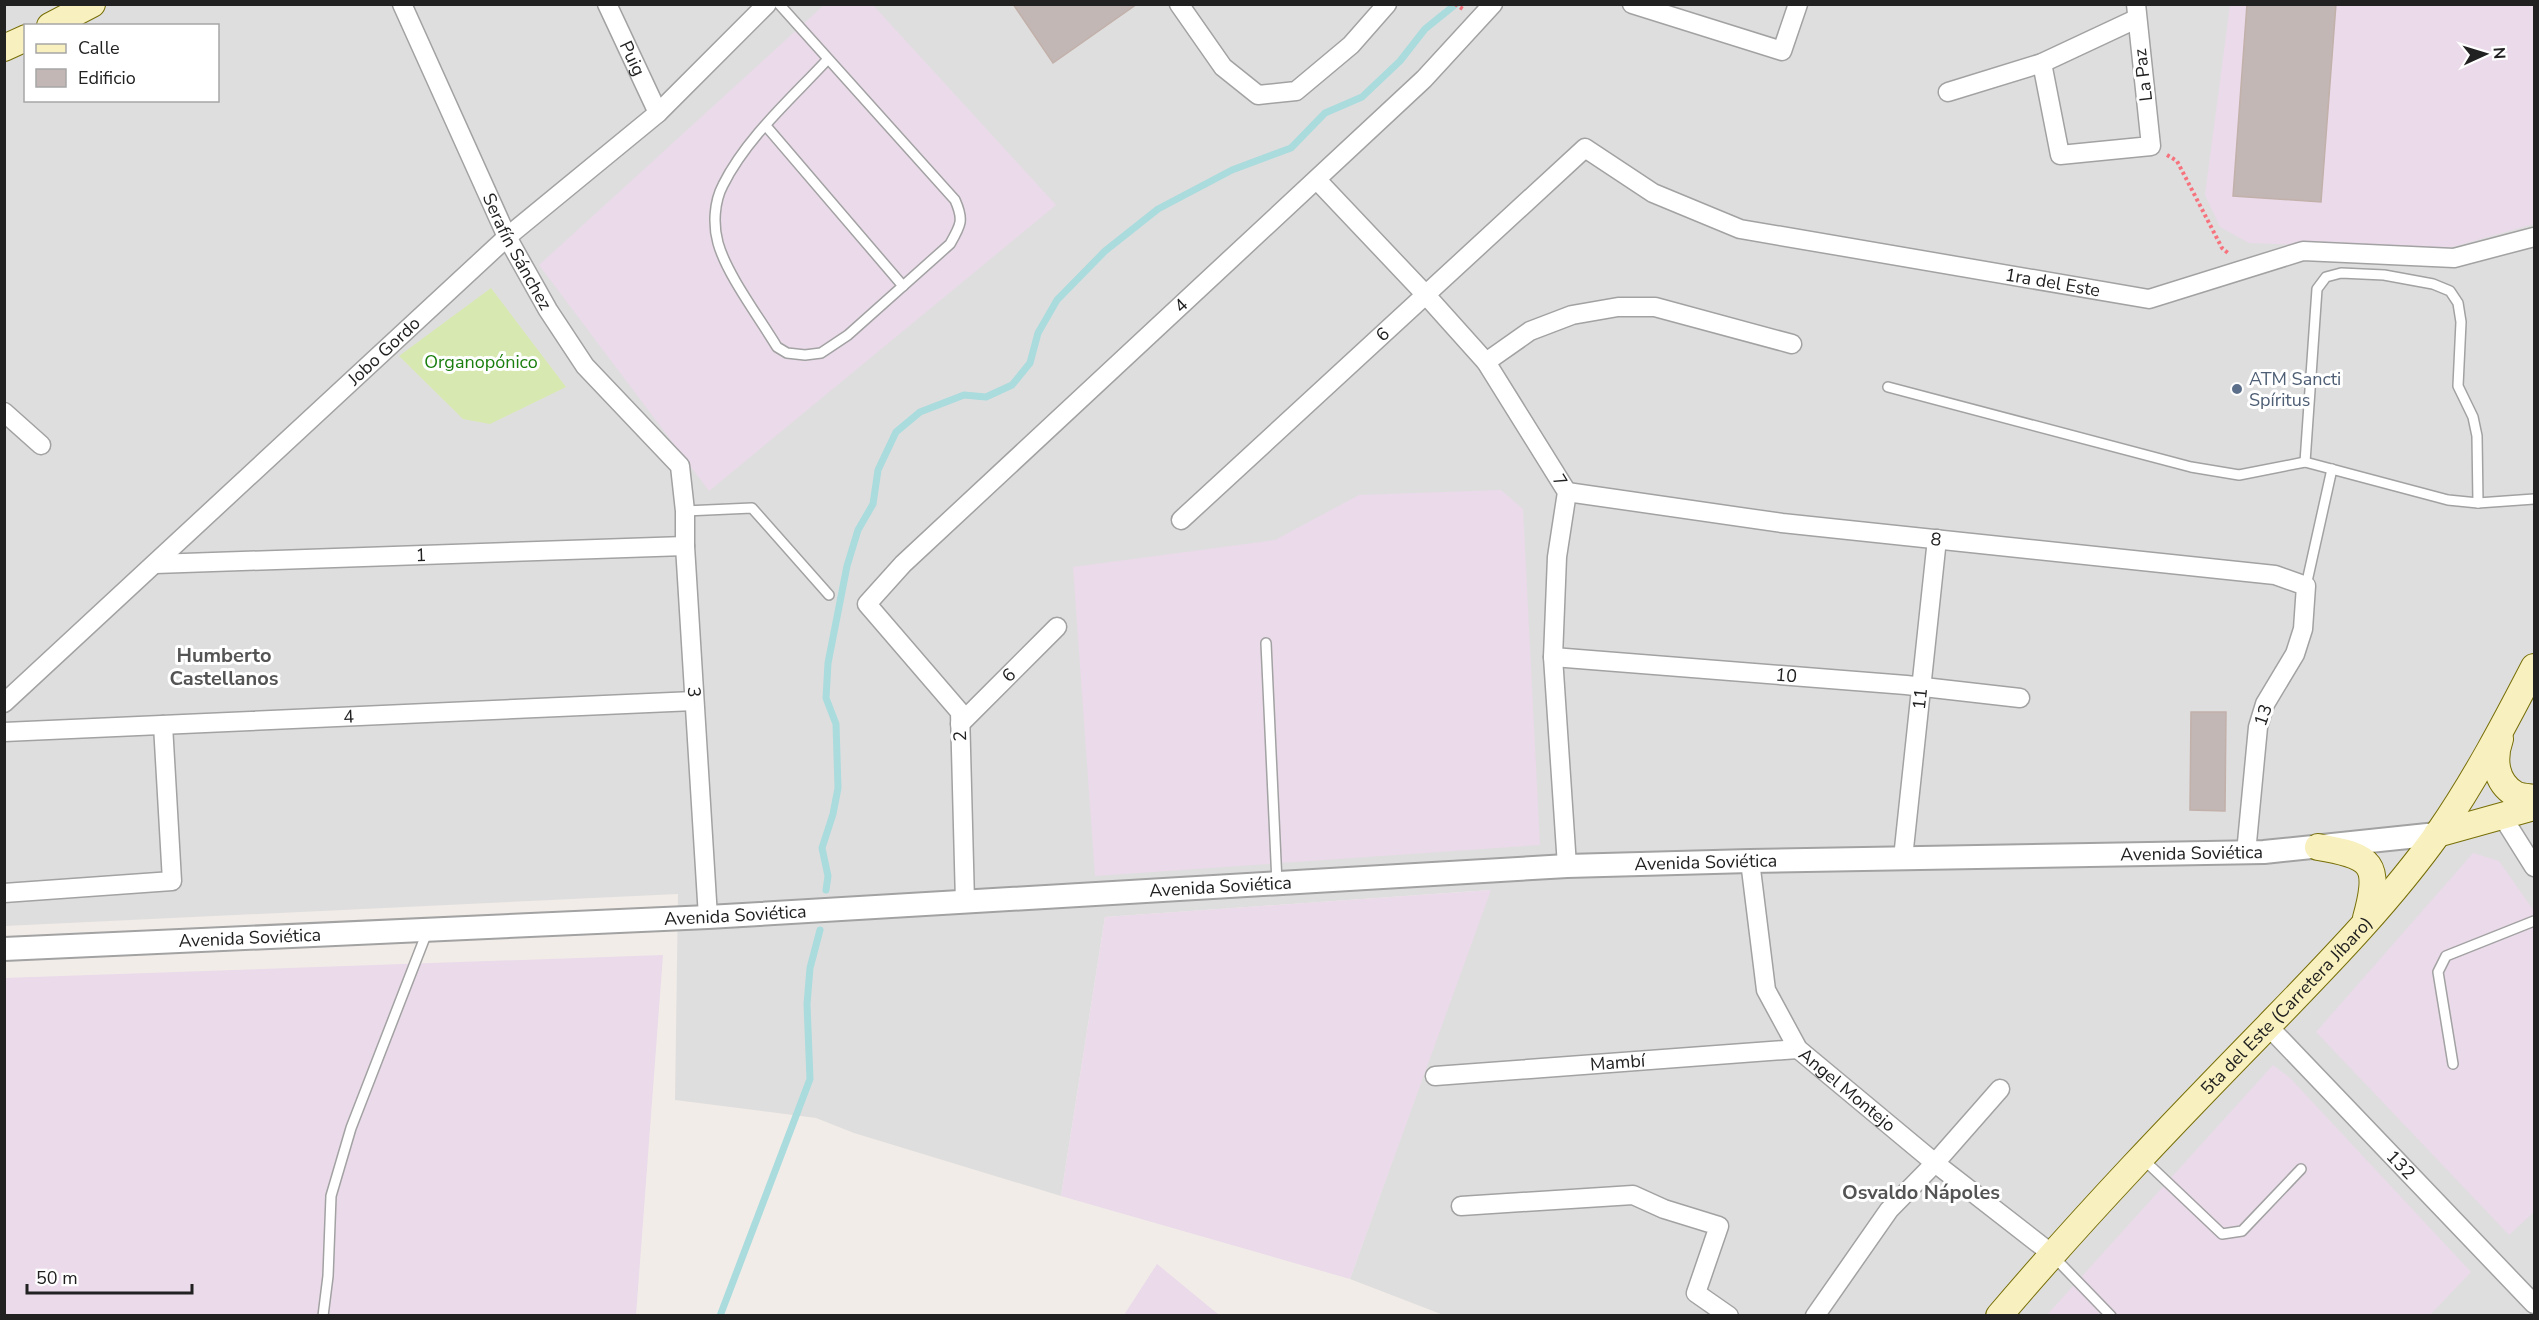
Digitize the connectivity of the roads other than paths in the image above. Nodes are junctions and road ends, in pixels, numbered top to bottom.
1 (92, 4) edge
2 (402, 4) edge
3 (607, 4) edge
4 (767, 4) edge
5 (779, 4) edge
6 (1179, 4) edge
7 (1387, 4) edge
8 (1493, 4) edge
9 (1632, 4) edge
10 (1798, 4) edge
11 (2136, 12) edge
12 (54, 24) edge
13 (24, 39) edge
14 (4, 48) edge
15 (828, 59) junction
16 (2042, 63) junction
17 (1948, 92) dead end
18 (658, 112) junction
19 (766, 126) junction
20 (1585, 148) joint
21 (1317, 180) junction
22 (507, 237) junction
23 (2535, 237) edge
24 (903, 286) junction
25 (1425, 294) junction
26 (1792, 344) dead end
27 (1485, 362) junction
28 (1888, 387) dead end
29 (4, 412) edge
30 (41, 445) dead end
31 (2305, 462) junction
32 (680, 466) joint
33 (2332, 469) junction
34 (1566, 492) junction
35 (2535, 499) edge
36 (2478, 503) junction
37 (685, 512) junction
38 (1181, 520) dead end
39 (1937, 539) junction
40 (685, 546) junction
41 (155, 564) junction
42 (2306, 586) junction
43 (828, 596) dead end
44 (867, 604) joint
45 (1057, 627) dead end
46 (1266, 643) dead end
47 (1552, 657) junction
48 (2535, 667) edge
49 (1921, 686) junction
50 (2020, 698) dead end
51 (694, 701) junction
52 (4, 703) edge
53 (2512, 711) junction
54 (960, 724) junction
55 (163, 725) junction
56 (4, 732) edge
57 (2535, 798) edge
58 (2535, 807) edge
59 (2502, 816) junction
60 (2438, 834) junction
61 (2318, 848) junction
62 (2247, 853) junction
63 (1904, 858) junction
64 (1750, 861) junction
65 (1567, 866) junction
66 (2535, 867) edge
67 (1277, 883) junction
68 (4, 893) edge
69 (965, 902) junction
70 (708, 917) junction
71 (2535, 921) edge
72 (2364, 924) junction
73 (428, 930) junction
74 (4, 950) edge
75 (2268, 1026) junction
76 (1798, 1049) junction
77 (2453, 1065) dead end
78 (1436, 1076) dead end
79 (2000, 1089) dead end
80 (2142, 1158) junction
81 (1935, 1163) junction
82 (2301, 1169) dead end
83 (1461, 1206) dead end
84 (2052, 1254) junction
85 (2535, 1304) edge
86 (323, 1316) edge
87 (1729, 1316) edge
88 (1815, 1316) edge
89 (1999, 1316) edge
90 (2111, 1316) edge

1 - 12 main road
2 - 22 street, Serafín Sánchez
3 - 18 street, Puig
4 - 18 street, Jobo Gordo
5 - 15 lane
6 - 7 street
8 - 21 street, 4
9 - 10 street
11 - 16 street
11 - 16 street, La Paz
13 - 14 main road
15 - 19 lane
15 - 24 lane
16 - 17 street
18 - 22 street, Jobo Gordo
19 - 24 lane
19 - 24 lane
20 - 23 street, 1ra del Este
20 - 25 street, 6
21 - 25 street, 7
21 - 44 street, 4
22 - 32 street, Serafín Sánchez
22 - 41 street, Jobo Gordo
25 - 27 street, 7
25 - 38 street, 6
26 - 27 street
27 - 34 street, 7
28 - 31 lane
29 - 30 street
31 - 33 lane
31 - 36 lane
32 - 37 street, 3
33 - 36 lane
33 - 42 lane
34 - 39 street, 8
34 - 47 street, 7
35 - 36 lane
37 - 40 street, 3
37 - 43 lane
39 - 42 street, 8
39 - 49 street, 11
40 - 41 street, 1
40 - 51 street, 3
41 - 52 street, Jobo Gordo
42 - 62 street, 13
44 - 54 street, 2
45 - 54 street, 6
46 - 67 lane
47 - 49 street, 10
47 - 65 street, 7
48 - 53 main road, 5ta del Este (Carretera Jíbaro)
49 - 50 street, 10
49 - 63 street, 11
51 - 55 street, 4
51 - 70 street, 3
53 - 57 main road
53 - 60 main road, 5ta del Este (Carretera Jíbaro)
54 - 69 street, 2
55 - 56 street, 4
55 - 68 street
58 - 59 main road
59 - 60 main road
59 - 66 street
60 - 61 street, Avenida Soviética
60 - 72 main road, 5ta del Este (Carretera Jíbaro)
61 - 62 street, Avenida Soviética
61 - 72 main road
62 - 63 street, Avenida Soviética
63 - 64 street, Avenida Soviética
64 - 65 street, Avenida Soviética
64 - 76 street, Angel Montejo
65 - 67 street, Avenida Soviética
67 - 69 street, Avenida Soviética
69 - 70 street, Avenida Soviética
70 - 73 street, Avenida Soviética
71 - 77 lane
72 - 75 main road, 5ta del Este (Carretera Jíbaro)
73 - 74 street, Avenida Soviética
73 - 86 lane
75 - 80 main road, 5ta del Este (Carretera Jíbaro)
75 - 85 street, 132
76 - 78 street, Mambí
76 - 81 street, Angel Montejo
79 - 81 street
80 - 82 lane
80 - 84 main road, 5ta del Este (Carretera Jíbaro)
81 - 84 street, Angel Montejo
81 - 88 street
83 - 87 street
84 - 89 main road, 5ta del Este (Carretera Jíbaro)
84 - 90 lane

